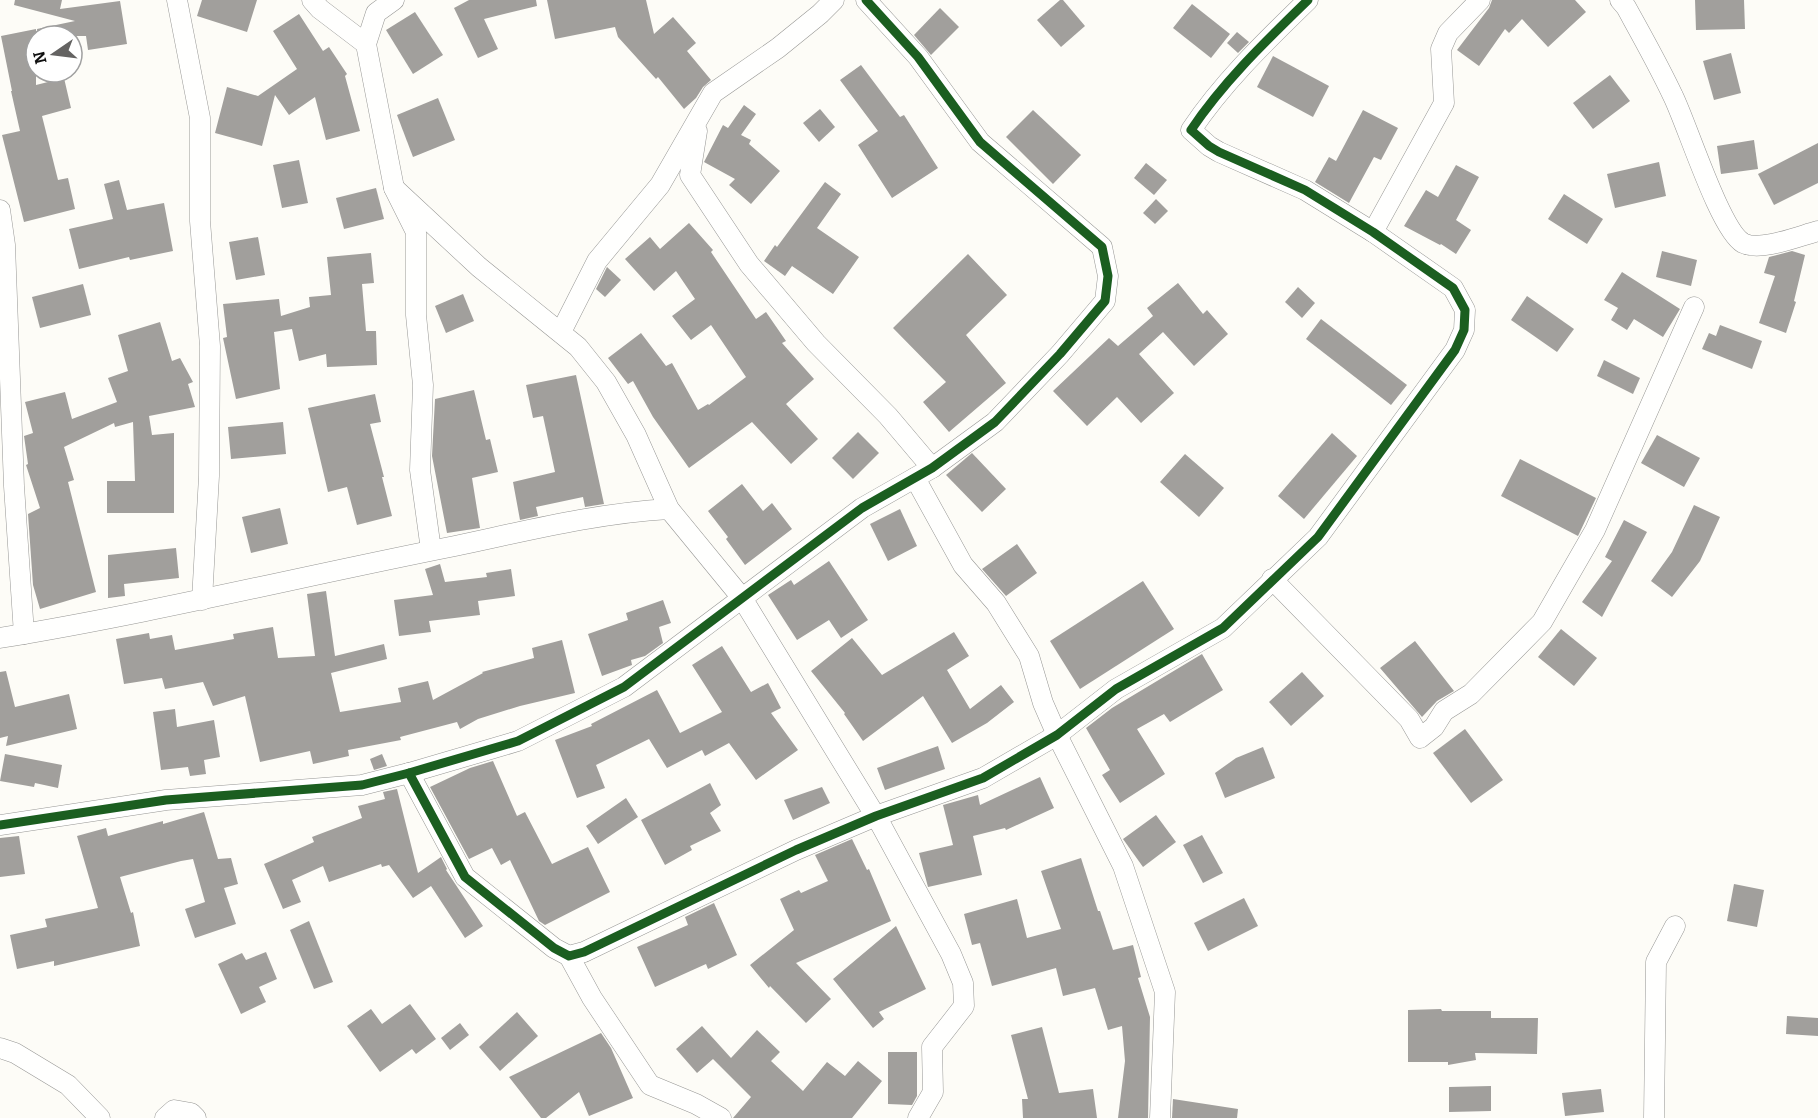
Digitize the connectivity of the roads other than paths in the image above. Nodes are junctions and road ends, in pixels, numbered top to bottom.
1 (177, 0) edge
2 (312, 0) edge
3 (394, 0) edge
4 (834, 0) edge
5 (866, 0) edge
6 (1308, 0) edge
7 (1480, 0) edge
8 (1620, 0) edge
9 (366, 44) junction
10 (699, 120) junction
11 (394, 188) junction
12 (0, 210) edge
13 (1818, 231) edge
14 (1373, 232) junction
15 (1694, 307) dead end
16 (561, 332) junction
17 (923, 473) junction
18 (669, 509) junction
19 (431, 550) junction
20 (1272, 579) junction
21 (742, 598) junction
22 (202, 600) junction
23 (24, 634) junction
24 (0, 639) edge
25 (1057, 735) junction
26 (409, 773) junction
27 (876, 816) junction
28 (0, 825) edge
29 (1675, 927) dead end
30 (569, 956) junction
31 (0, 1048) edge
32 (100, 1118) edge
33 (165, 1118) edge
34 (196, 1118) edge
35 (721, 1118) edge
36 (918, 1118) edge
37 (1160, 1118) edge
38 (1654, 1118) edge

1 - 22 street
2 - 9 street
3 - 9 street
4 - 10 street
5 - 17 street
6 - 14 street
7 - 14 street
8 - 13 street
9 - 11 street
10 - 16 street
10 - 17 street
11 - 16 street
11 - 19 street
12 - 23 street
14 - 20 street
15 - 20 street
16 - 18 street
17 - 21 street
17 - 25 street
18 - 19 street
18 - 21 street
19 - 22 street
20 - 25 street
21 - 26 street
21 - 27 street
22 - 23 street
23 - 24 street
25 - 27 street
25 - 37 street
26 - 28 street
26 - 30 street
27 - 30 street
27 - 36 street
29 - 38 street
30 - 35 street
31 - 32 street
33 - 34 street

